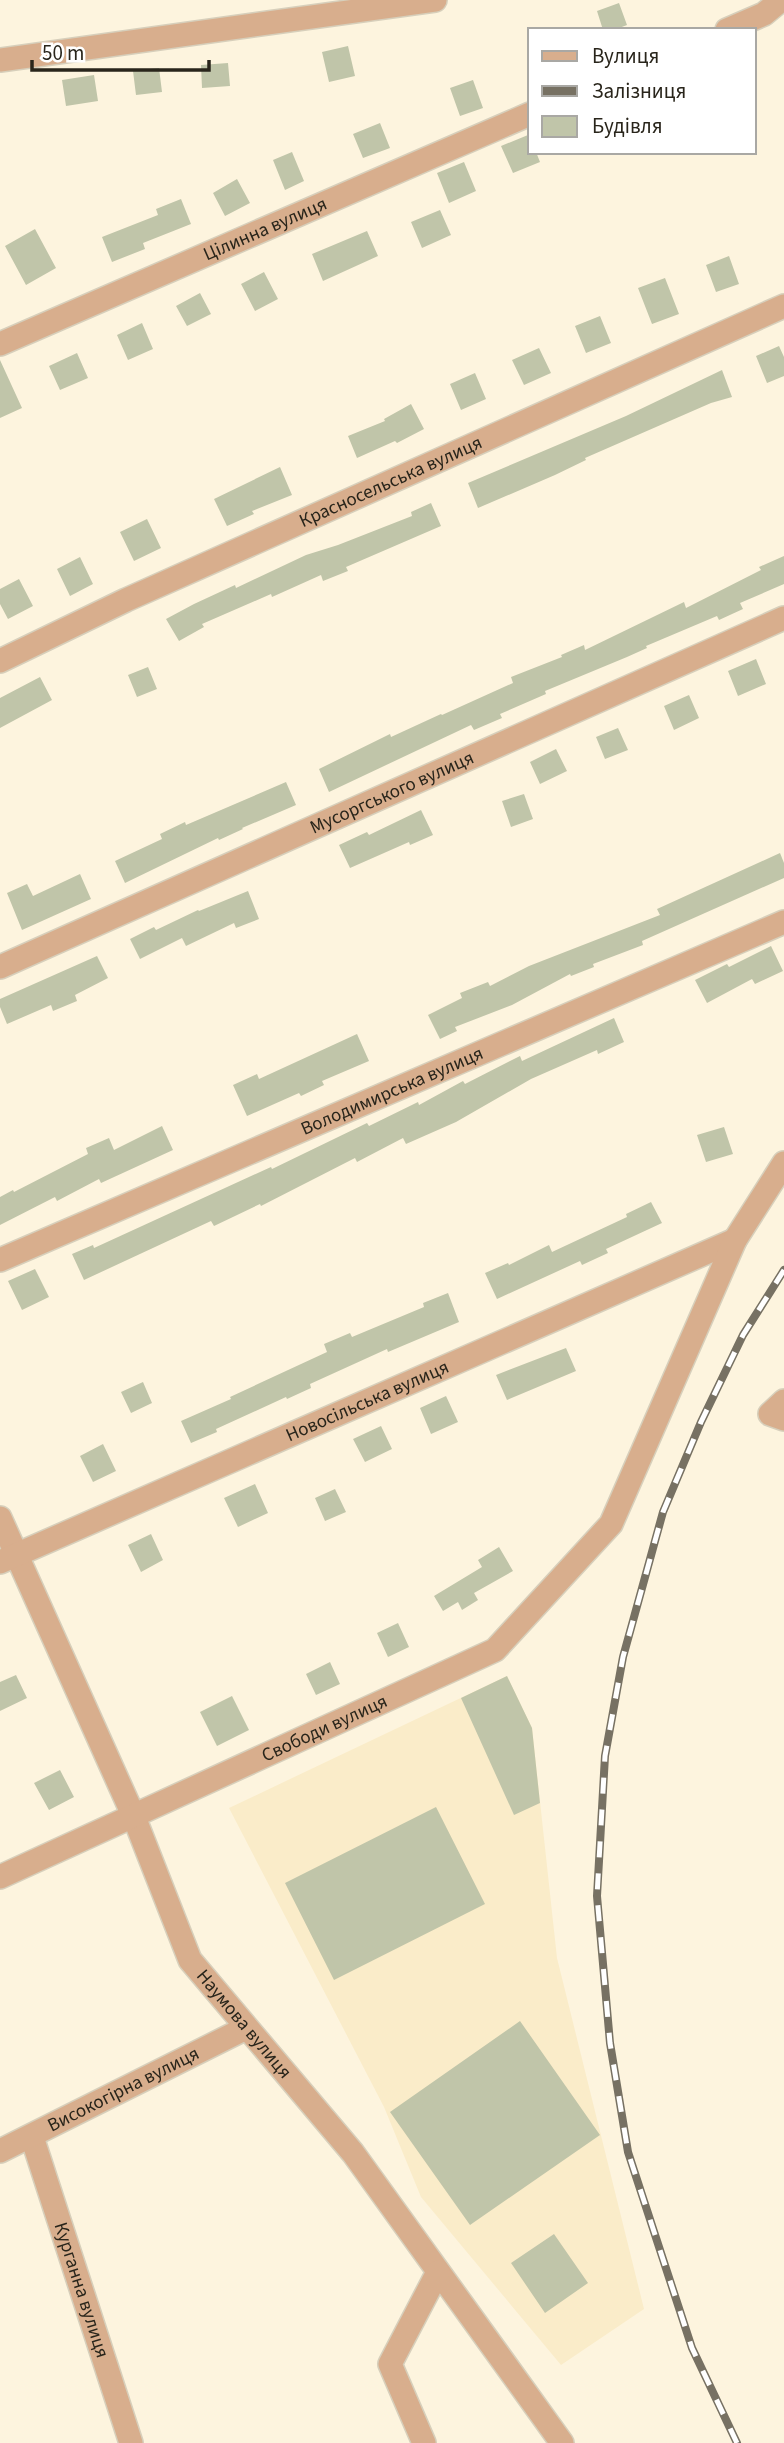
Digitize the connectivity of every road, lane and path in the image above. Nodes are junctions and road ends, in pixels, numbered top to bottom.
1 (435, 0) edge
2 (781, 0) edge
3 (732, 28) edge
4 (0, 60) edge
5 (528, 115) edge
6 (784, 306) edge
7 (0, 344) edge
8 (784, 618) edge
9 (0, 661) edge
10 (784, 922) edge
11 (0, 967) edge
12 (784, 1163) edge
13 (735, 1240) junction
14 (0, 1260) edge
15 (0, 1518) edge
16 (8, 1559) edge
17 (134, 1817) junction
18 (0, 1877) edge
19 (246, 2028) junction
20 (32, 2137) junction
21 (0, 2151) edge
22 (439, 2272) junction
23 (131, 2443) edge
24 (424, 2443) edge
25 (562, 2443) edge

1 - 4 street
2 - 3 street
5 - 7 street, Цілинна вулиця
6 - 9 street, Красносельська вулиця
8 - 11 street, Мусоргського вулиця
10 - 14 street, Володимирська вулиця
12 - 13 street, Свободи вулиця
13 - 16 street, Новосільська вулиця
13 - 17 street, Свободи вулиця
15 - 16 street, Наумова вулиця
16 - 17 street, Наумова вулиця
17 - 18 street, Свободи вулиця
17 - 19 street, Наумова вулиця
19 - 20 street, Високогірна вулиця
19 - 22 street, Наумова вулиця
20 - 21 street, Високогірна вулиця
20 - 23 street, Курганна вулиця
22 - 24 street
22 - 25 street, Наумова вулиця

